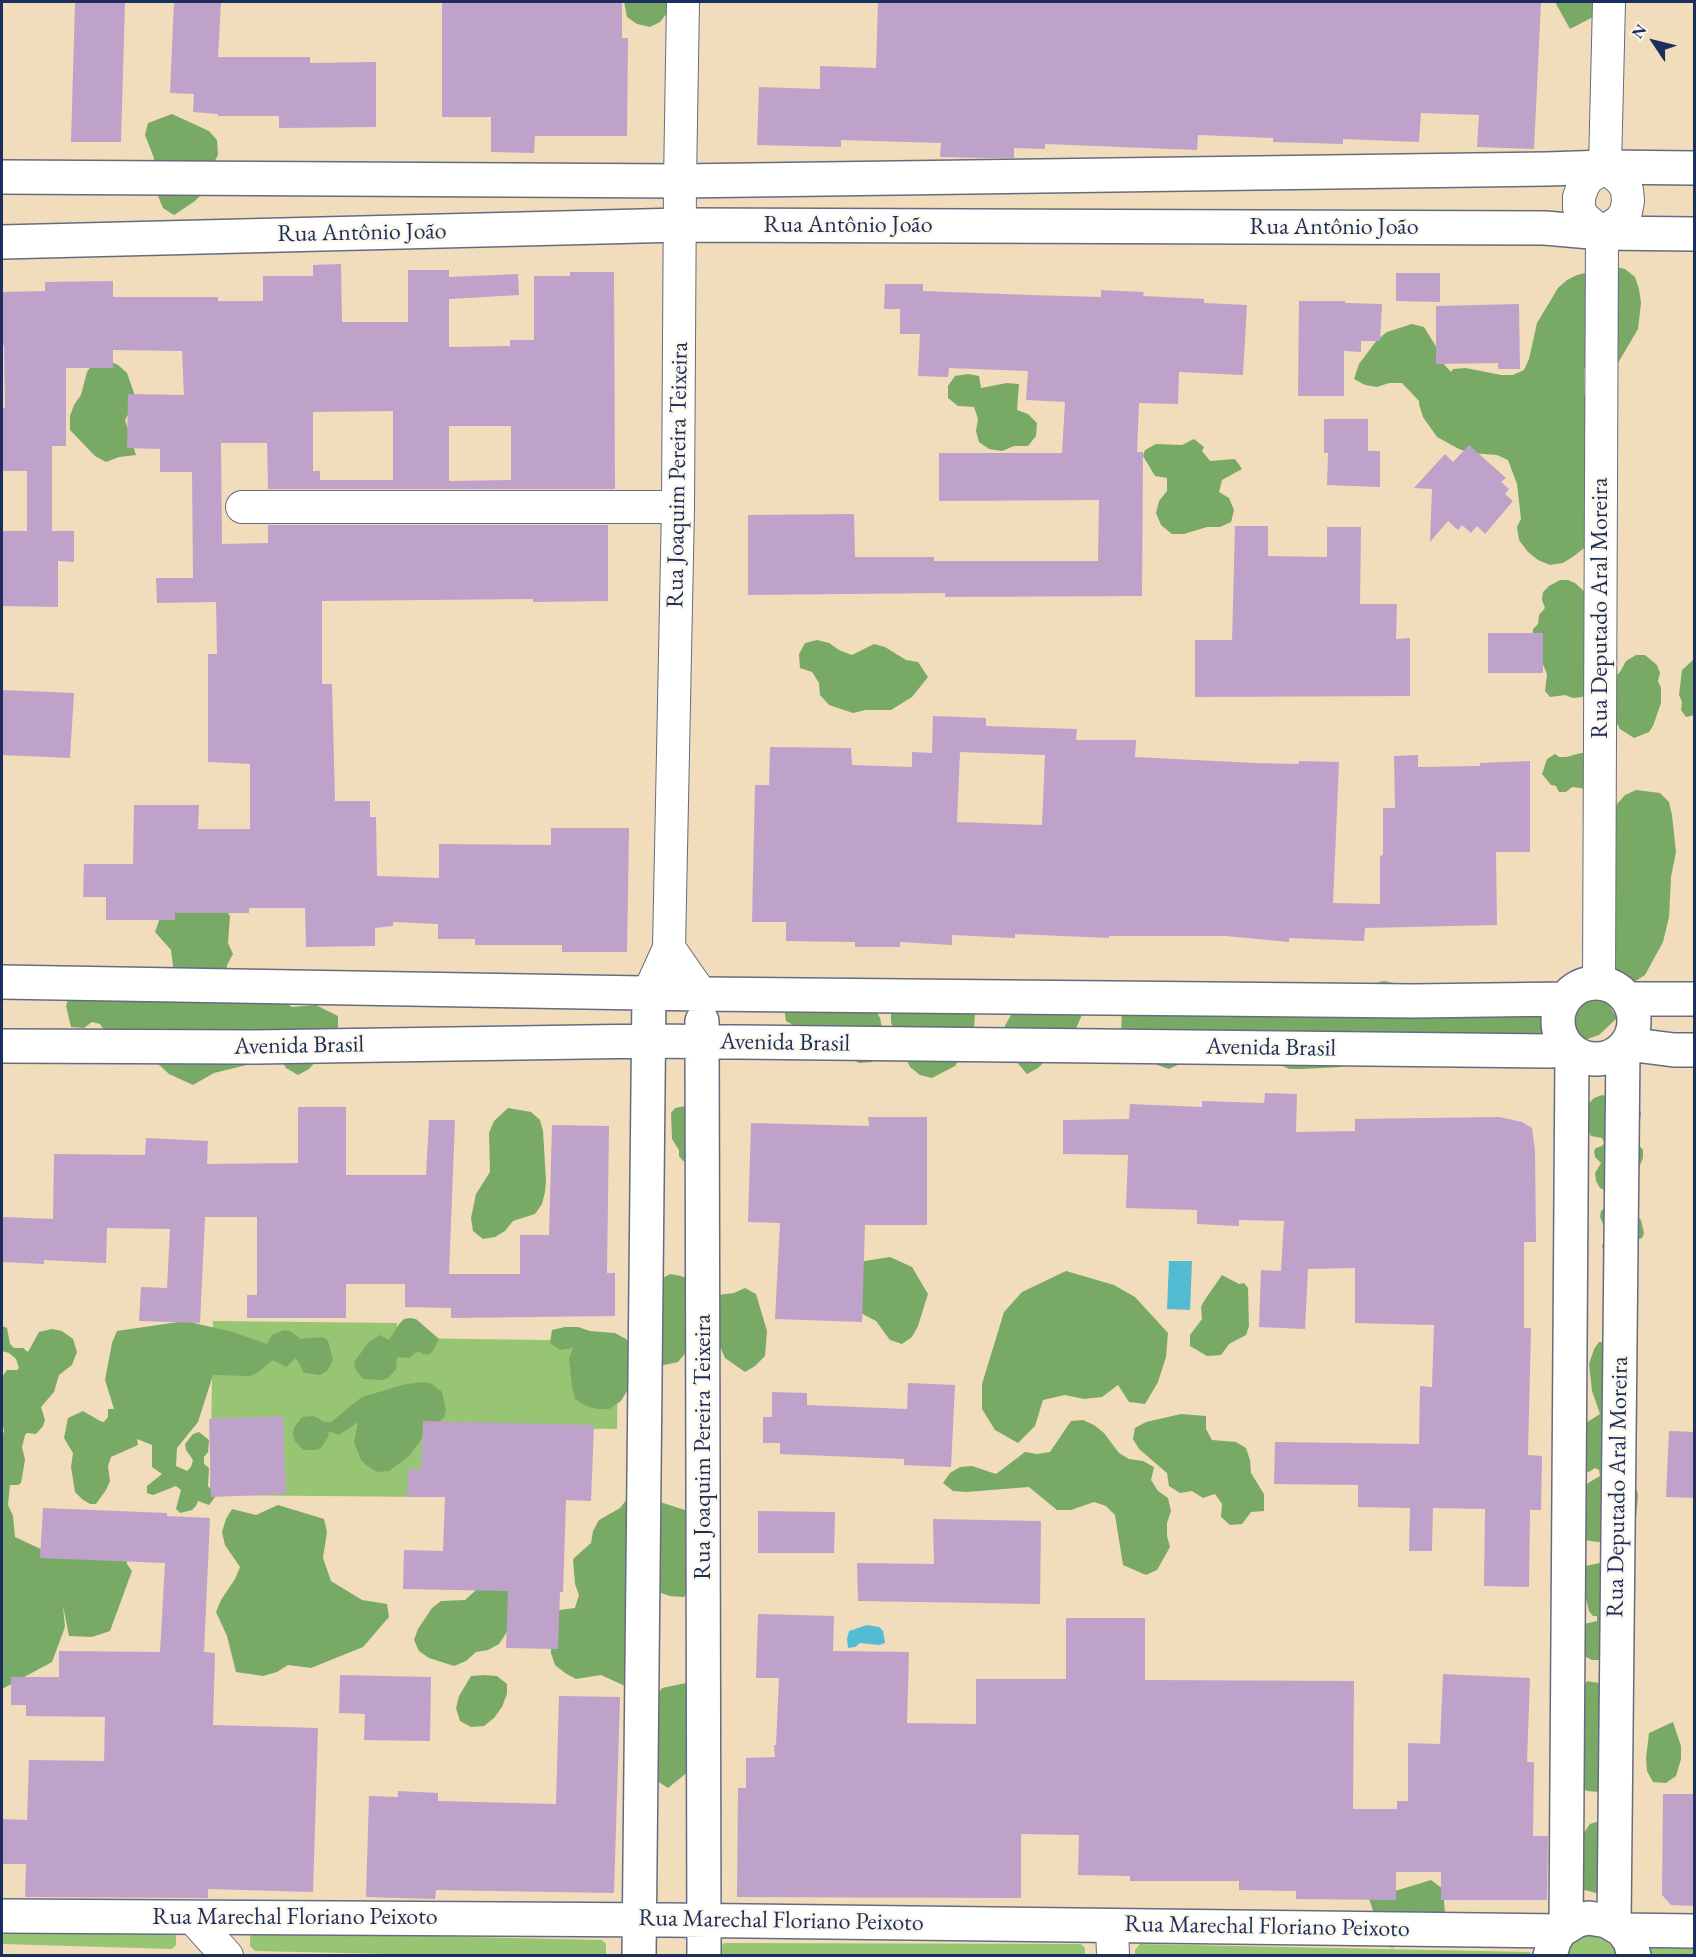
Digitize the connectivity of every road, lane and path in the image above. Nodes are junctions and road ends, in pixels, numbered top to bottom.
1 (683, 2) edge
2 (1609, 2) edge
3 (1605, 166) junction
4 (1695, 168) edge
5 (2, 177) edge
6 (680, 181) junction
7 (681, 225) junction
8 (1602, 233) junction
9 (1695, 234) edge
10 (2, 242) edge
11 (242, 507) dead end
12 (678, 507) junction
13 (669, 948) junction
14 (2, 982) edge
15 (1599, 983) junction
16 (650, 992) junction
17 (701, 994) junction
18 (1565, 999) junction
19 (1627, 999) junction
20 (1695, 999) edge
21 (650, 1041) junction
22 (704, 1042) junction
23 (2, 1046) edge
24 (1625, 1046) junction
25 (1570, 1050) junction
26 (1695, 1050) edge
27 (2, 1916) edge
28 (192, 1917) junction
29 (640, 1920) junction
30 (704, 1920) junction
31 (1695, 1931) edge
32 (1624, 1937) edge
33 (1558, 1938) edge
34 (1112, 1940) edge
35 (227, 1956) edge
36 (639, 1956) edge
37 (704, 1956) edge

1 - 6 street, Rua Joaquim Pereira Teixeira
2 - 3 street
3 - 4 main road, Rua Antônio João
3 - 6 main road, Rua Antônio João
3 - 8 street
3 - 8 street
5 - 6 main road, Rua Antônio João
6 - 7 street, Rua Joaquim Pereira Teixeira
7 - 8 main road, Rua Antônio João
7 - 10 main road, Rua Antônio João
7 - 12 street, Rua Joaquim Pereira Teixeira
8 - 9 main road, Rua Antônio João
8 - 15 street, Rua Deputado Aral Moreira
11 - 12 street
12 - 13 street, Rua Joaquim Pereira Teixeira
13 - 16 street, Rua Joaquim Pereira Teixeira
13 - 17 street
14 - 16 main road, Avenida Brasil
15 - 18 main road
15 - 19 main road
16 - 17 main road, Avenida Brasil
16 - 21 main road, Rua Joaquim Pereira Teixeira
17 - 18 main road, Avenida Brasil
17 - 22 main road, Rua Joaquim Pereira Teixeira
18 - 25 main road
19 - 20 main road
19 - 24 main road
21 - 22 main road, Avenida Brasil
21 - 23 main road, Avenida Brasil
21 - 29 main road, Rua Joaquim Pereira Teixeira
22 - 25 main road, Avenida Brasil
22 - 30 main road, Rua Joaquim Pereira Teixeira
24 - 25 main road
24 - 26 main road
24 - 32 main road, Rua Deputado Aral Moreira
25 - 33 main road, Rua Deputado Aral Moreira
27 - 28 main road, Rua Marechal Floriano Peixoto
28 - 29 main road, Rua Marechal Floriano Peixoto
28 - 35 street
29 - 30 main road, Rua Marechal Floriano Peixoto
29 - 36 main road, Rua Joaquim Pereira Teixeira
30 - 34 main road, Rua Marechal Floriano Peixoto
30 - 37 main road, Rua Joaquim Pereira Teixeira
31 - 32 main road
32 - 33 main road, Rua Marechal Floriano Peixoto
33 - 34 main road, Rua Marechal Floriano Peixoto

